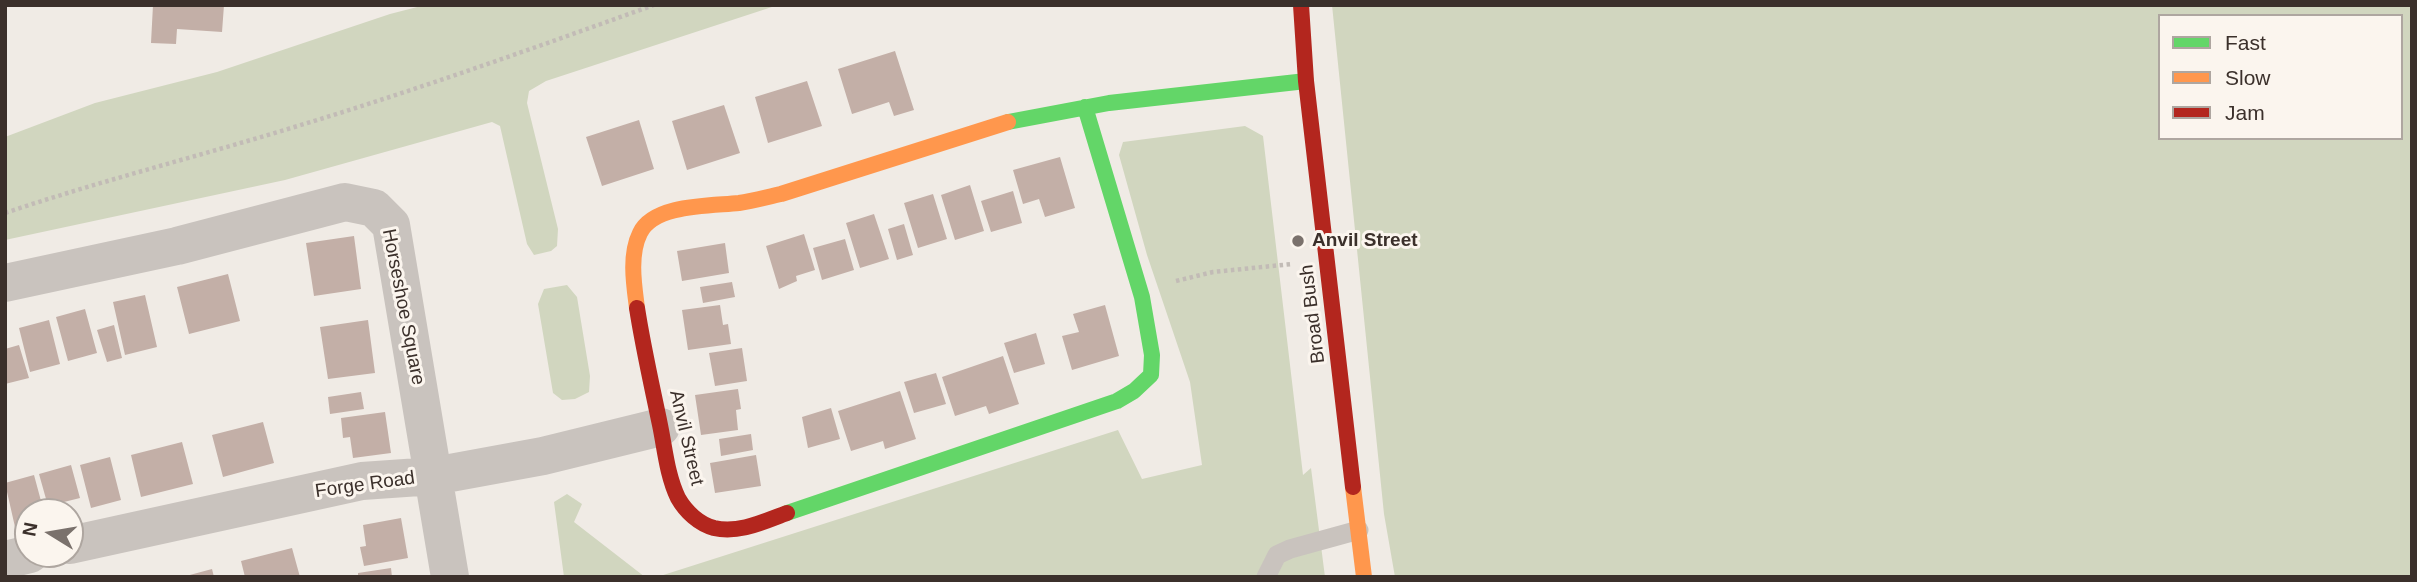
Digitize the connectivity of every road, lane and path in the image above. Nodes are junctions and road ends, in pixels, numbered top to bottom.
1 (654, 5) edge
2 (1301, 5) edge
3 (1306, 81) junction
4 (1085, 107) junction
5 (5, 213) edge
6 (1327, 261) junction
7 (5, 283) edge
8 (1140, 291) junction
9 (661, 427) junction
10 (434, 476) junction
11 (1359, 530) junction
12 (84, 542) edge
13 (450, 577) edge
14 (1266, 577) edge
15 (1364, 577) edge

1 - 5 path
2 - 3 street, Broad Bush
3 - 4 street, Anvil Street
3 - 6 street, Broad Bush
4 - 8 street, Anvil Street
4 - 9 street, Anvil Street
6 - 8 path
6 - 11 street, Broad Bush
7 - 10 street, Horseshoe Square
8 - 9 street, Anvil Street
9 - 10 street, Forge Road
10 - 12 street, Forge Road
10 - 13 street, Horseshoe Square
11 - 14 lane
11 - 15 street, Broad Bush

